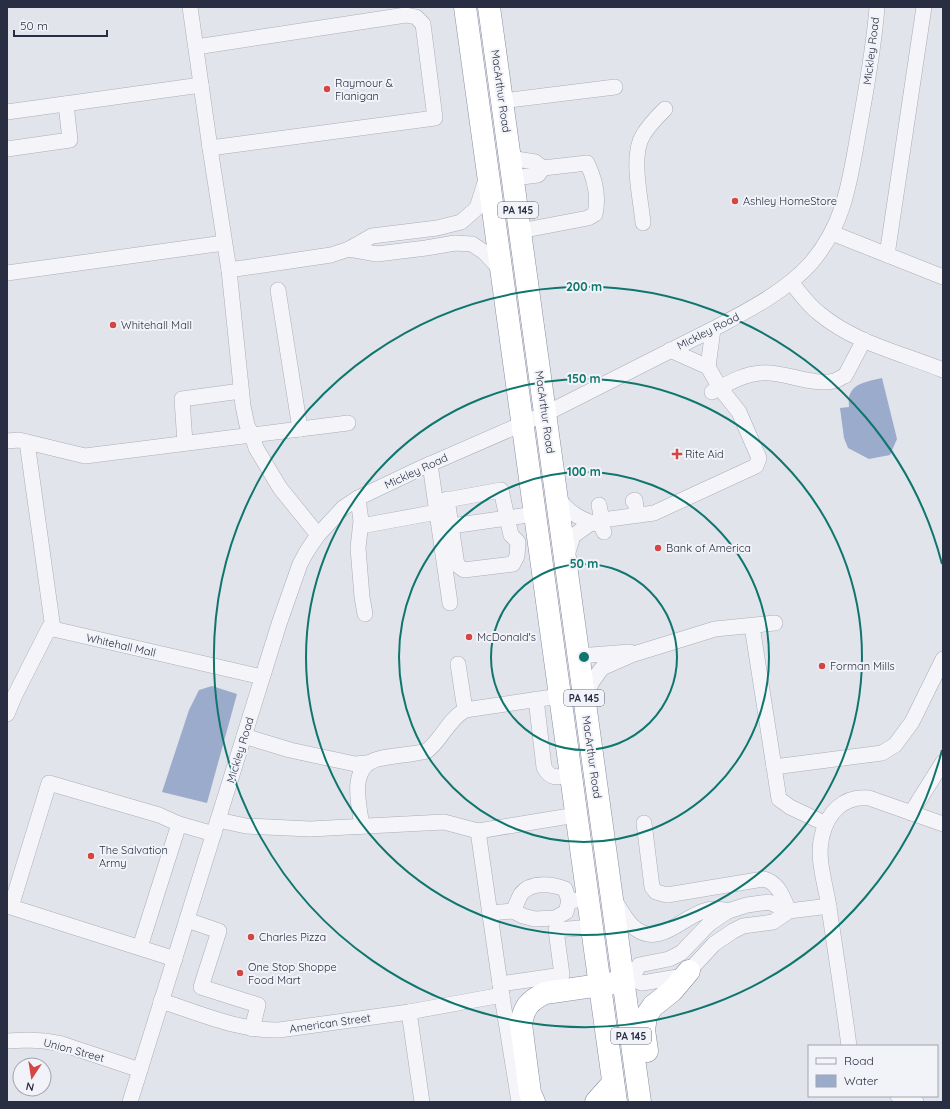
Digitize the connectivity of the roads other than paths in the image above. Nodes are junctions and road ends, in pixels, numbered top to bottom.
1 (190, 7) edge
2 (465, 7) edge
3 (489, 7) edge
4 (877, 7) edge
5 (924, 7) edge
6 (196, 47) junction
7 (201, 85) junction
8 (615, 87) dead end
9 (502, 101) junction
10 (66, 104) junction
11 (665, 109) dead end
12 (7, 112) edge
13 (210, 148) junction
14 (7, 149) edge
15 (512, 168) junction
16 (488, 171) junction
17 (643, 223) dead end
18 (520, 231) junction
19 (832, 233) junction
20 (224, 243) junction
21 (349, 249) junction
22 (887, 255) junction
23 (229, 270) junction
24 (502, 271) junction
25 (7, 272) edge
26 (943, 277) edge
27 (791, 282) junction
28 (278, 290) dead end
29 (713, 329) junction
30 (864, 340) junction
31 (670, 350) junction
32 (708, 367) junction
33 (943, 370) edge
34 (716, 390) junction
35 (241, 391) junction
36 (545, 414) junction
37 (348, 422) dead end
38 (522, 424) junction
39 (300, 429) junction
40 (252, 435) junction
41 (7, 441) edge
42 (27, 442) junction
43 (185, 443) junction
44 (430, 464) junction
45 (556, 497) junction
46 (358, 498) junction
47 (633, 501) dead end
48 (440, 505) junction
49 (535, 514) junction
50 (637, 515) junction
51 (506, 517) junction
52 (599, 520) junction
53 (360, 526) junction
54 (451, 526) junction
55 (318, 535) junction
56 (565, 562) junction
57 (450, 603) dead end
58 (365, 614) dead end
59 (775, 623) dead end
60 (752, 626) junction
61 (53, 629) junction
62 (645, 651) junction
63 (578, 656) junction
64 (943, 659) edge
65 (458, 664) dead end
66 (262, 677) junction
67 (560, 696) junction
68 (536, 700) junction
69 (584, 700) junction
70 (465, 710) junction
71 (7, 714) edge
72 (244, 736) junction
73 (943, 762) edge
74 (366, 763) junction
75 (774, 767) junction
76 (571, 775) junction
77 (911, 813) junction
78 (576, 816) junction
79 (644, 822) dead end
80 (179, 824) junction
81 (826, 824) junction
82 (943, 824) edge
83 (362, 826) junction
84 (216, 827) junction
85 (478, 831) junction
86 (612, 896) junction
87 (578, 900) junction
88 (829, 906) junction
89 (513, 911) junction
90 (728, 911) junction
91 (789, 911) junction
92 (490, 913) junction
93 (187, 920) junction
94 (592, 927) junction
95 (140, 947) junction
96 (175, 958) junction
97 (689, 971) junction
98 (628, 980) junction
99 (600, 985) junction
100 (201, 987) junction
101 (501, 990) junction
102 (161, 1001) junction
103 (192, 1011) junction
104 (409, 1012) junction
105 (252, 1029) junction
106 (7, 1041) edge
107 (849, 1045) edge
108 (140, 1070) junction
109 (614, 1092) edge
110 (639, 1096) edge
111 (901, 1097) edge
112 (130, 1102) edge
113 (422, 1102) edge
114 (519, 1102) edge
115 (534, 1102) edge
116 (596, 1102) edge
117 (916, 1102) edge

1 - 6 street
2 - 16 highway, PA 145
3 - 9 highway, MacArthur Road / PA 145
4 - 19 street, Mickley Road
5 - 22 street
6 - 7 street
6 - 13 street
7 - 10 street
7 - 13 street
8 - 9 street
9 - 15 highway, MacArthur Road / PA 145
10 - 12 street
10 - 14 street
11 - 17 street
13 - 20 street
15 - 18 highway, MacArthur Road / PA 145
15 - 18 street
16 - 21 street
16 - 24 highway, PA 145
18 - 36 highway, MacArthur Road / PA 145
19 - 22 street
19 - 27 street, Mickley Road
20 - 23 street
20 - 25 street
21 - 23 street
21 - 24 street
22 - 26 street
23 - 35 street
24 - 38 highway, PA 145
27 - 29 street, Mickley Road
27 - 30 street
28 - 39 street
29 - 31 street, Mickley Road
29 - 32 street
30 - 33 street
30 - 34 street
31 - 32 street
31 - 36 street, Mickley Road
32 - 34 street
34 - 50 street
35 - 40 street
35 - 43 street
36 - 38 street, Mickley Road
36 - 45 highway, MacArthur Road / PA 145
37 - 39 street
38 - 44 street, Mickley Road
38 - 49 highway, PA 145
39 - 40 street
40 - 43 street
40 - 55 street
41 - 42 street
42 - 43 street
42 - 61 street
44 - 46 street, Mickley Road
44 - 48 street
45 - 52 street
45 - 56 highway, MacArthur Road / PA 145
46 - 53 street
46 - 55 street, Mickley Road
47 - 50 street
48 - 51 street
48 - 53 street
48 - 54 street
48 - 57 street
49 - 51 street
49 - 67 highway, PA 145
50 - 52 street
51 - 54 street
51 - 54 street
52 - 56 street
53 - 58 street
55 - 66 street, Mickley Road
56 - 63 highway, MacArthur Road / PA 145
59 - 60 street
60 - 62 street
60 - 75 street
61 - 66 street, Whitehall Mall
61 - 71 street
62 - 63 street
62 - 69 street
63 - 69 highway, MacArthur Road / PA 145
64 - 75 street
65 - 70 street
66 - 72 street, Mickley Road
67 - 68 street
67 - 76 highway, PA 145
68 - 70 street
68 - 76 street
69 - 86 highway, MacArthur Road / PA 145
70 - 74 street
72 - 74 street
72 - 84 street, Mickley Road
73 - 77 street
74 - 83 street
75 - 81 street
76 - 78 highway, PA 145
77 - 81 street
77 - 82 street
78 - 85 street
78 - 87 highway, PA 145
79 - 91 street
80 - 84 street
80 - 95 street
80 - 95 street
81 - 88 street
83 - 84 street
83 - 85 street
84 - 93 street, Mickley Road
85 - 92 street
86 - 90 street
86 - 98 highway, MacArthur Road / PA 145
87 - 89 street
87 - 89 street
87 - 94 highway, PA 145
88 - 91 street
88 - 107 street
89 - 92 street
90 - 91 street
90 - 98 street
91 - 97 street
92 - 101 street
93 - 96 street, Mickley Road
93 - 100 street
94 - 99 highway, PA 145
94 - 101 street, American Street
95 - 96 street
96 - 102 street, Mickley Road
97 - 98 street
97 - 110 highway
98 - 99 highway
98 - 110 highway, MacArthur Road / PA 145
99 - 109 highway, PA 145
99 - 115 highway
100 - 103 street
100 - 105 street
101 - 104 street, American Street
101 - 114 street
102 - 103 street, American Street
102 - 108 street, Mickley Road
103 - 105 street, American Street
104 - 105 street, American Street
104 - 113 street
106 - 108 street, Union Street
108 - 112 street, Mickley Road
109 - 116 highway
111 - 117 street

